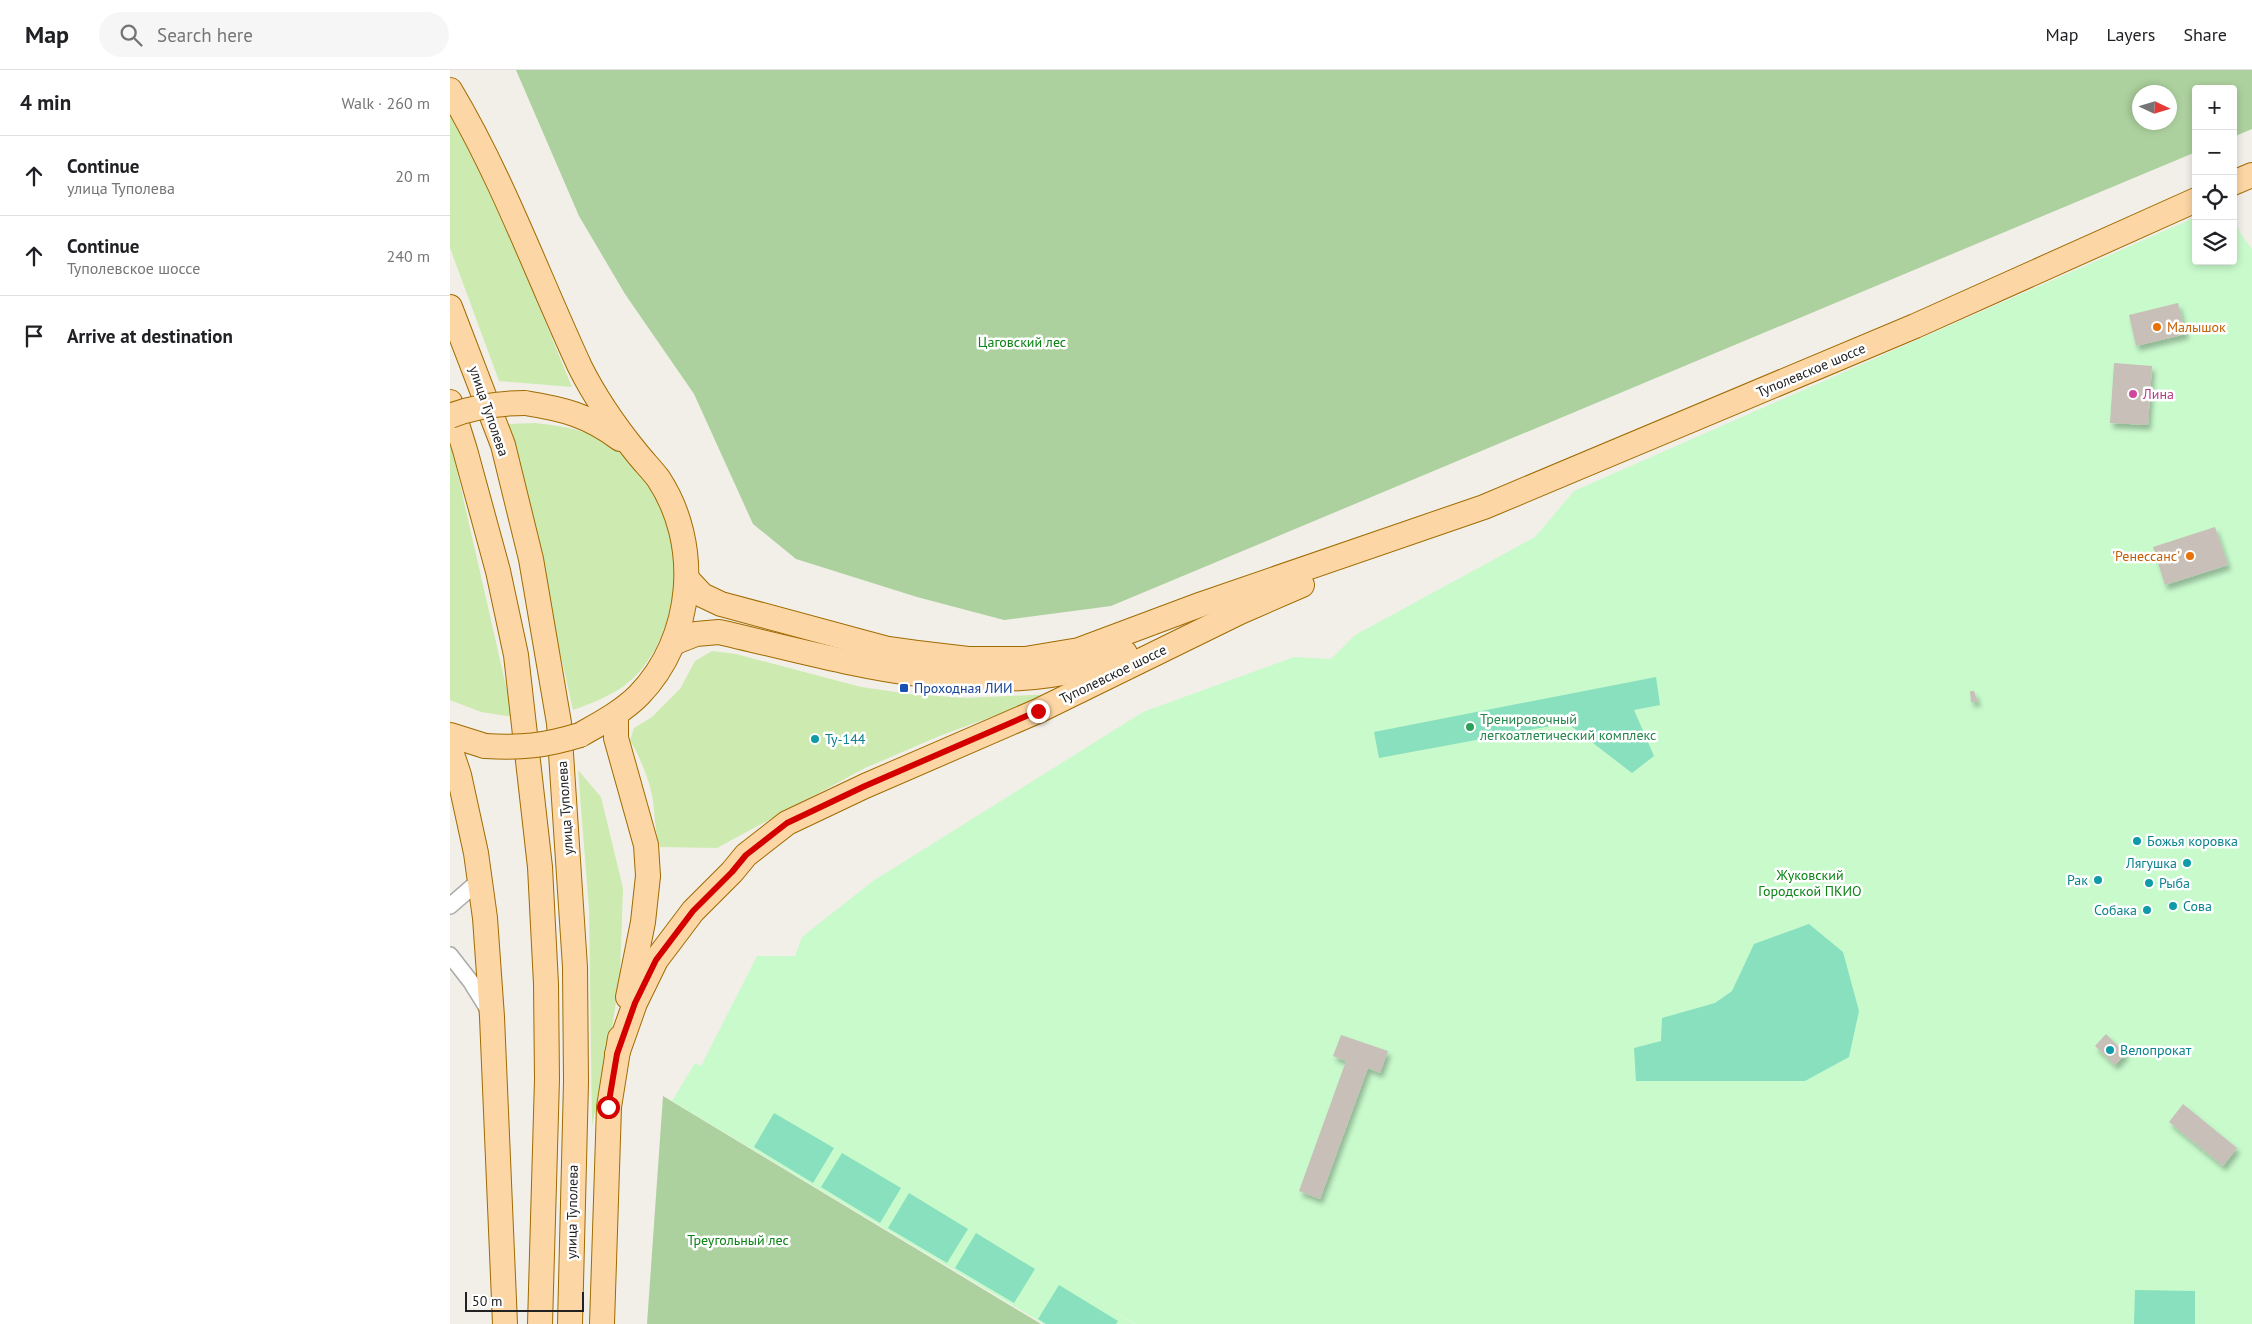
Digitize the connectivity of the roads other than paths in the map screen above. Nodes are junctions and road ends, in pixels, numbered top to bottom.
1 (450, 90) edge
2 (2252, 175) edge
3 (2237, 181) edge
4 (2192, 202) edge
5 (450, 307) edge
6 (450, 402) edge
7 (450, 416) edge
8 (635, 451) junction
9 (1422, 529) junction
10 (687, 579) junction
11 (1240, 612) junction
12 (673, 643) junction
13 (616, 715) junction
14 (450, 735) edge
15 (450, 748) edge
16 (480, 880) junction
17 (450, 906) edge
18 (455, 961) edge
19 (492, 1017) junction
20 (617, 1054) junction
21 (505, 1324) edge
22 (540, 1324) edge
23 (570, 1324) edge
24 (602, 1324) edge

1 - 8 main road
2 - 3 main road
4 - 9 main road, Туполевское шоссе
5 - 23 main road, улица Туполева
6 - 22 main road, улица Туполева
7 - 8 main road, bridge
8 - 10 main road
9 - 10 main road, Туполевское шоссе
9 - 11 main road, Туполевское шоссе
10 - 12 main road
11 - 12 main road, Туполевское шоссе
11 - 20 main road, Туполевское шоссе
12 - 13 main road
13 - 14 main road, bridge
13 - 20 main road
15 - 16 main road
16 - 17 street
16 - 19 main road
18 - 19 street
19 - 21 main road
20 - 24 main road

